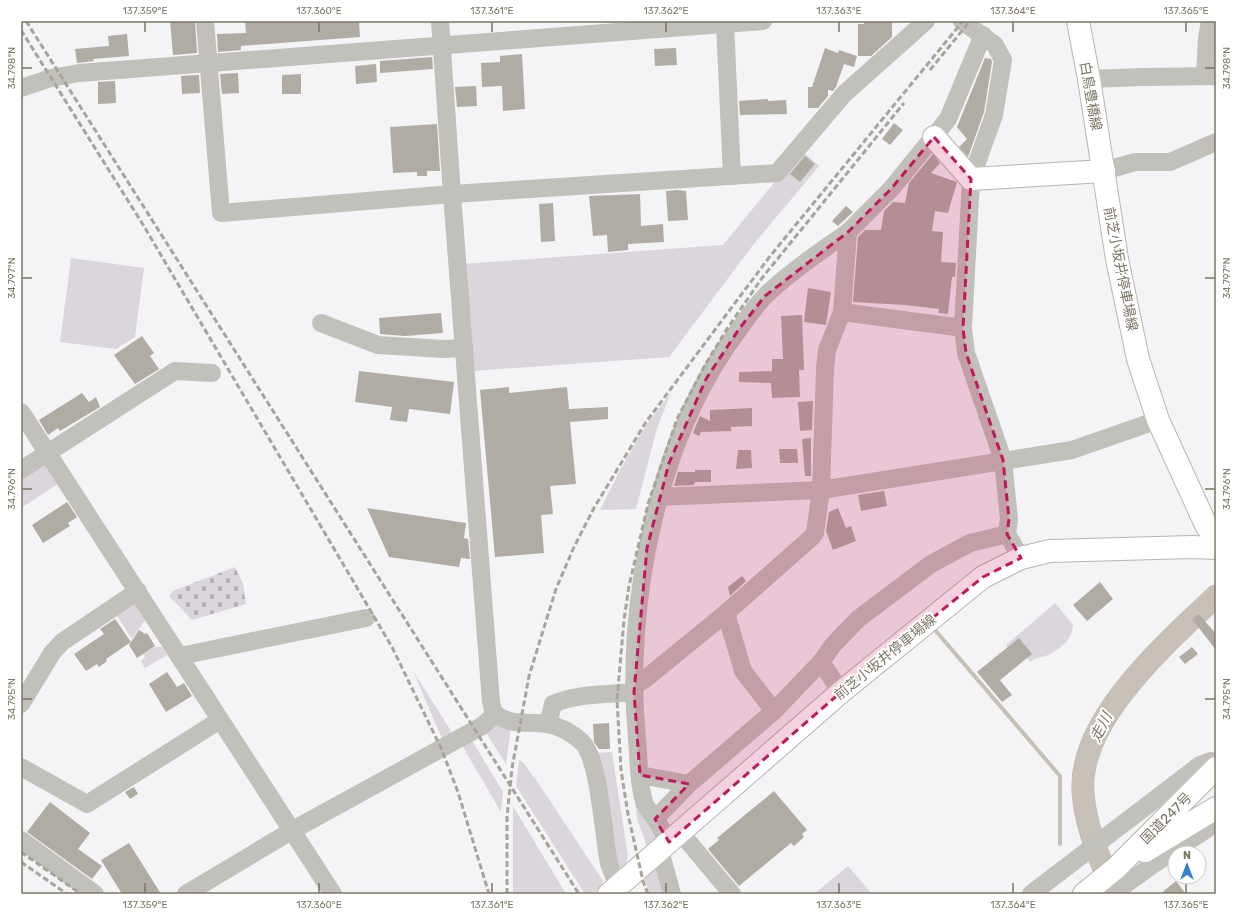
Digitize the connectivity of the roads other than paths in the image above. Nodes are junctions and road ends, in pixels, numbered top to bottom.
1 (205, 21) edge
2 (440, 21) edge
3 (763, 21) edge
4 (926, 21) edge
5 (962, 21) edge
6 (1078, 21) edge
7 (1210, 21) edge
8 (698, 23) edge
9 (725, 24) junction
10 (613, 26) edge
11 (983, 35) junction
12 (443, 44) junction
13 (208, 62) junction
14 (1211, 76) edge
15 (1089, 79) junction
16 (21, 88) edge
17 (934, 137) junction
18 (1216, 142) edge
19 (1104, 171) junction
20 (732, 176) junction
21 (971, 179) junction
22 (452, 194) junction
23 (848, 232) junction
24 (842, 312) junction
25 (320, 323) dead end
26 (962, 328) junction
27 (464, 348) junction
28 (212, 373) dead end
29 (21, 412) edge
30 (1158, 420) junction
31 (48, 453) junction
32 (1004, 460) junction
33 (21, 470) edge
34 (821, 490) junction
35 (659, 497) junction
36 (1007, 534) junction
37 (1216, 539) edge
38 (1216, 548) edge
39 (1021, 558) junction
40 (138, 591) junction
41 (726, 613) junction
42 (366, 618) dead end
43 (180, 656) junction
44 (821, 662) junction
45 (634, 688) junction
46 (841, 692) junction
47 (21, 704) edge
48 (774, 711) junction
49 (495, 714) junction
50 (220, 720) junction
51 (548, 724) junction
52 (1216, 763) edge
53 (21, 767) edge
54 (1216, 768) edge
55 (640, 775) junction
56 (689, 784) junction
57 (1216, 808) edge
58 (655, 819) junction
59 (1216, 823) edge
60 (293, 830) junction
61 (21, 840) edge
62 (670, 841) junction
63 (1116, 868) junction
64 (613, 890) edge
65 (95, 894) edge
66 (186, 894) edge
67 (333, 894) edge
68 (672, 894) edge
69 (732, 894) edge
70 (1031, 894) edge
71 (1084, 894) edge
72 (1112, 894) edge

1 - 13 street
2 - 12 street
3 - 9 street
4 - 20 street
5 - 11 street
6 - 15 main road, 白鳥豊橋線
7 - 14 street
8 - 9 street
8 - 10 street
9 - 20 street
10 - 12 street
11 - 17 street
11 - 21 street
12 - 13 street
12 - 22 street
13 - 16 street
13 - 22 street
14 - 15 street
15 - 19 main road, 白鳥豊橋線
17 - 21 main road
17 - 23 street
18 - 19 street
19 - 21 main road
19 - 30 main road, 前芝小坂井停車場線
20 - 22 street
21 - 26 street
22 - 27 street
23 - 24 street
23 - 35 street
24 - 26 street
24 - 34 street
25 - 27 street
26 - 32 street
27 - 49 street
28 - 31 street
29 - 31 street
30 - 32 street
30 - 37 main road, 前芝小坂井停車場線
31 - 33 street
31 - 40 street
32 - 34 street
32 - 36 street
34 - 35 street
34 - 41 street
35 - 45 street
36 - 39 street
36 - 44 street
38 - 39 main road, 前芝小坂井停車場線
39 - 46 main road, 前芝小坂井停車場線
40 - 43 street
40 - 47 street
41 - 45 street
41 - 48 street
42 - 43 street
43 - 50 street
44 - 46 street
44 - 48 street
45 - 51 street
45 - 55 street
46 - 62 main road, 前芝小坂井停車場線
48 - 56 street
49 - 51 street
49 - 60 street
50 - 53 street
50 - 60 street
51 - 64 street
52 - 70 street
54 - 63 main road, 国道247号
55 - 56 street
55 - 58 street
56 - 58 street
57 - 63 main road, 国道247号
58 - 62 street
59 - 72 street
60 - 66 street
60 - 67 street
61 - 65 street
62 - 64 main road, 前芝小坂井停車場線
62 - 68 street
62 - 69 street
63 - 71 main road, 国道247号

